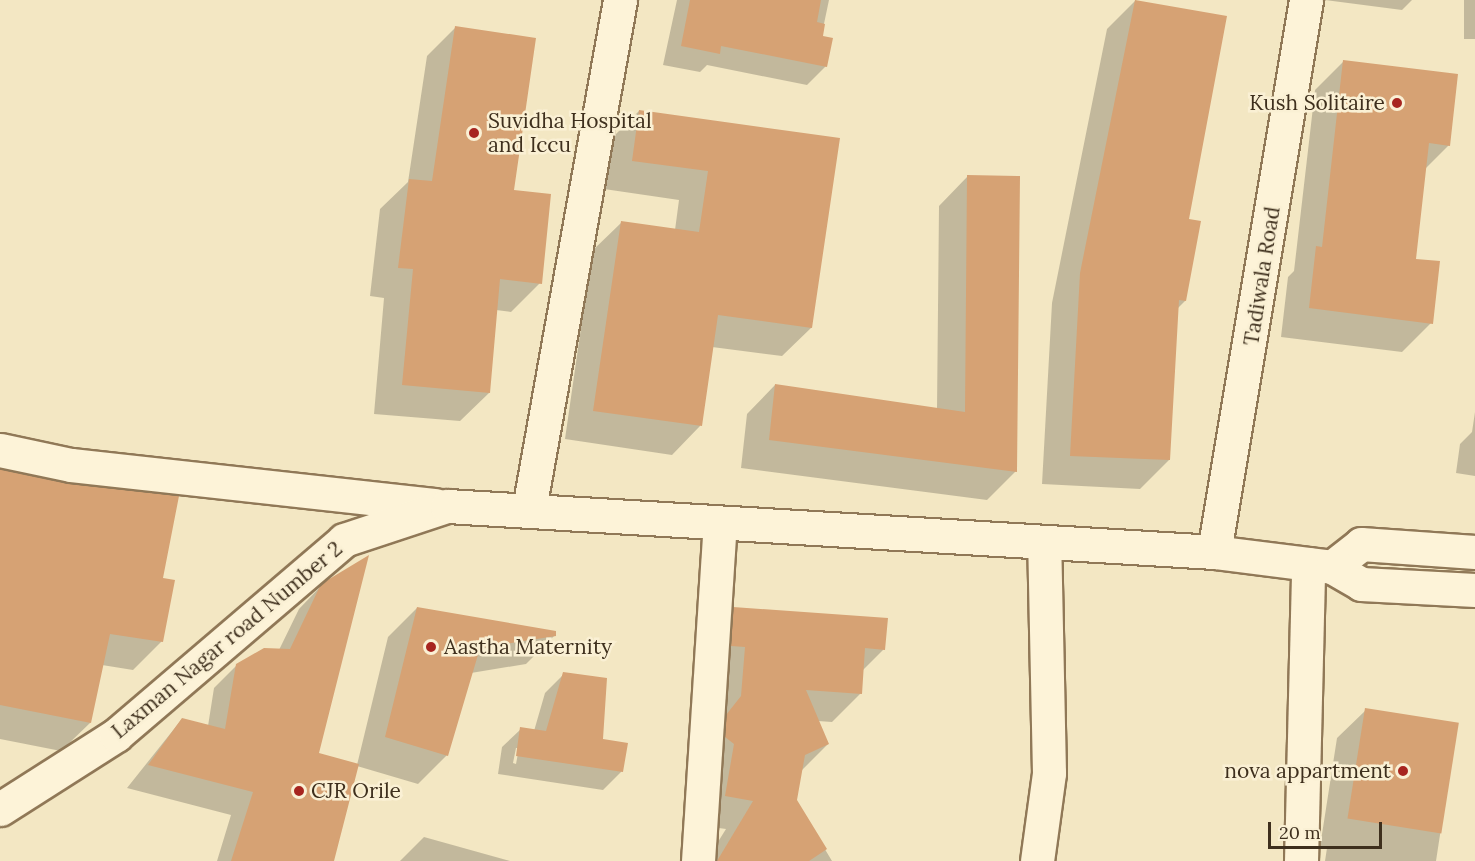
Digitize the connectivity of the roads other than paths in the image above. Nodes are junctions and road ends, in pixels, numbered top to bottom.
1 (620, 0) edge
2 (1306, 0) edge
3 (0, 450) edge
4 (447, 506) junction
5 (529, 509) junction
6 (720, 525) junction
7 (1044, 543) junction
8 (1214, 552) junction
9 (1475, 552) edge
10 (1320, 565) junction
11 (1475, 590) edge
12 (0, 809) edge
13 (698, 861) edge
14 (1037, 861) edge
15 (1302, 861) edge

1 - 5 street
2 - 8 street, Tadiwala Road
3 - 4 street
4 - 5 street, Laxman Nagar road Number 2
4 - 12 street, Laxman Nagar road Number 2
5 - 6 street, Laxman Nagar road Number 2
6 - 7 street, Laxman Nagar road Number 2
6 - 13 street
7 - 8 street, Laxman Nagar road Number 2
7 - 14 street
8 - 10 street, Laxman Nagar road Number 2
9 - 10 street
10 - 11 street
10 - 15 street

